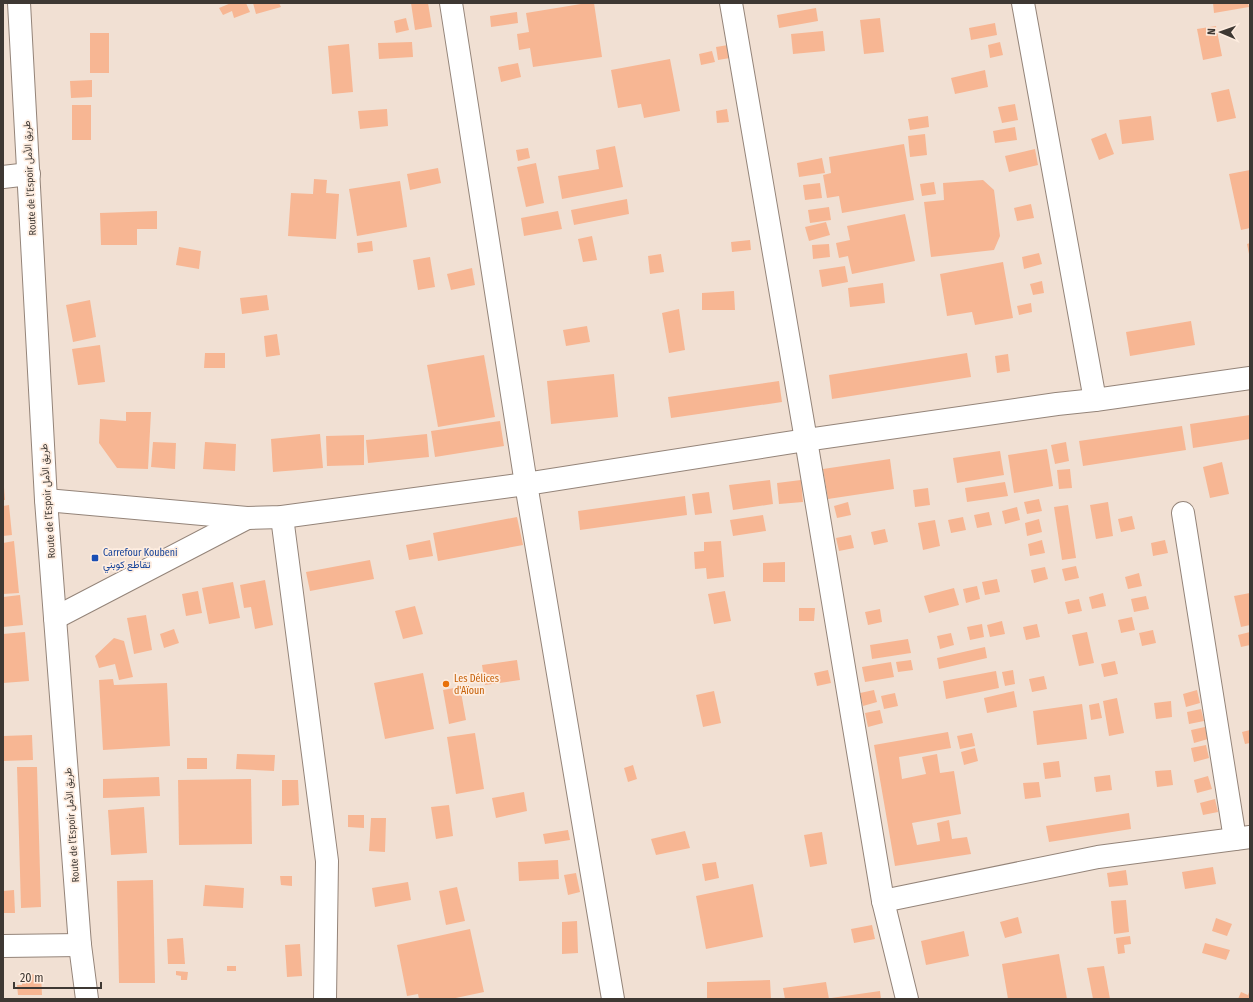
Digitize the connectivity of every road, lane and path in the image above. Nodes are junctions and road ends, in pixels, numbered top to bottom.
1 (19, 3) edge
2 (451, 3) edge
3 (731, 3) edge
4 (1023, 3) edge
5 (29, 174) junction
6 (3, 177) edge
7 (1250, 378) edge
8 (1094, 400) junction
9 (806, 440) junction
10 (526, 484) junction
11 (46, 500) junction
12 (1183, 513) dead end
13 (282, 517) junction
14 (247, 518) junction
15 (55, 618) junction
16 (1242, 838) edge
17 (883, 901) junction
18 (80, 945) junction
19 (3, 946) edge
20 (87, 999) edge
21 (325, 999) edge
22 (613, 999) edge
23 (907, 999) edge

1 - 5 main road, Route de l’Espoir طريق الأمل
2 - 10 main road
3 - 9 main road
4 - 8 main road
5 - 6 main road
5 - 11 main road, Route de l’Espoir طريق الأمل
7 - 8 main road
8 - 9 main road
9 - 10 main road
9 - 17 main road
10 - 13 main road
10 - 22 main road
11 - 14 main road
11 - 15 main road, Route de l’Espoir طريق الأمل
12 - 16 main road
13 - 14 main road
13 - 21 main road
14 - 15 main road
15 - 18 main road, Route de l’Espoir طريق الأمل
16 - 17 main road
17 - 23 main road
18 - 19 main road
18 - 20 main road, Route de l’Espoir طريق الأمل

